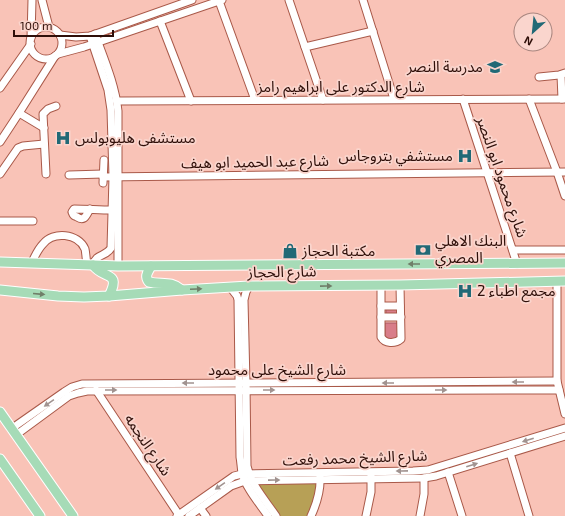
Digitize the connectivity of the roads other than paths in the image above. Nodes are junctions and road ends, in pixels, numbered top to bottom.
1 (32, 0) edge
2 (42, 0) edge
3 (192, 0) edge
4 (221, 0) edge
5 (289, 0) edge
6 (362, 0) edge
7 (160, 21) junction
8 (49, 27) junction
9 (373, 31) junction
10 (60, 35) junction
11 (93, 35) junction
12 (31, 41) junction
13 (96, 43) junction
14 (305, 47) junction
15 (56, 55) junction
16 (563, 74) edge
17 (539, 76) dead end
18 (0, 88) edge
19 (463, 98) junction
20 (394, 99) junction
21 (529, 99) junction
22 (563, 99) edge
23 (191, 100) junction
24 (255, 100) junction
25 (323, 100) junction
26 (116, 101) junction
27 (56, 106) dead end
28 (19, 114) junction
29 (44, 128) junction
30 (0, 142) edge
31 (44, 144) junction
32 (104, 160) dead end
33 (487, 172) junction
34 (561, 172) edge
35 (0, 174) edge
36 (46, 174) dead end
37 (69, 175) dead end
38 (116, 177) junction
39 (104, 178) junction
40 (565, 196) edge
41 (90, 209) dead end
42 (112, 210) junction
43 (0, 221) edge
44 (33, 221) dead end
45 (513, 250) junction
46 (565, 250) edge
47 (0, 262) edge
48 (32, 262) junction
49 (565, 263) edge
50 (90, 264) junction
51 (517, 264) junction
52 (118, 266) junction
53 (151, 266) junction
54 (561, 281) edge
55 (381, 285) junction
56 (400, 285) junction
57 (249, 286) junction
58 (230, 287) junction
59 (0, 290) edge
60 (182, 290) junction
61 (110, 296) junction
62 (381, 306) junction
63 (400, 306) junction
64 (381, 317) junction
65 (401, 317) junction
66 (559, 385) edge
67 (243, 387) junction
68 (96, 390) junction
69 (0, 412) edge
70 (565, 414) edge
71 (565, 428) edge
72 (13, 432) junction
73 (565, 436) edge
74 (510, 453) junction
75 (0, 459) edge
76 (448, 472) junction
77 (245, 473) junction
78 (371, 475) junction
79 (320, 476) junction
80 (424, 478) junction
81 (248, 481) junction
82 (64, 503) junction
83 (200, 508) junction
84 (178, 515) edge
85 (40, 516) edge
86 (64, 516) edge
87 (73, 516) edge
88 (189, 516) edge
89 (206, 516) edge
90 (268, 516) edge
91 (276, 516) edge
92 (311, 516) edge
93 (366, 516) edge
94 (420, 516) edge
95 (462, 516) edge
96 (528, 516) edge

1 - 12 street
2 - 8 street
3 - 11 street
4 - 7 street
4 - 24 street
5 - 14 street
6 - 9 street
7 - 13 street
7 - 23 street
8 - 10 street
8 - 12 street
9 - 14 street
9 - 20 street
10 - 11 street
10 - 15 street
11 - 13 street
12 - 15 street
12 - 18 street
13 - 15 street
13 - 26 street
13 - 38 street
14 - 25 street
15 - 28 street
16 - 17 street
16 - 22 street
19 - 20 street, شارع الدكتور على ابراهيم رامز
19 - 21 street, شارع الدكتور على ابراهيم رامز
19 - 33 street, شارع محمود ابو النصر
20 - 25 street, شارع الدكتور على ابراهيم رامز
21 - 22 street, شارع الدكتور على ابراهيم رامز
21 - 34 street
23 - 24 street, شارع الدكتور على ابراهيم رامز
23 - 26 street, شارع الدكتور على ابراهيم رامز
24 - 25 street, شارع الدكتور على ابراهيم رامز
26 - 38 street
27 - 29 street
28 - 29 street
28 - 30 street
29 - 31 street
31 - 35 street
31 - 36 street
32 - 39 street
33 - 34 street, شارع عبد الحميد ابو هيف
33 - 38 street, شارع عبد الحميد ابو هيف
33 - 45 street, شارع محمود ابو النصر
34 - 40 street
37 - 39 street, شارع عبد الحميد ابو هيف
38 - 39 street, شارع عبد الحميد ابو هيف
38 - 42 street
38 - 52 street
41 - 42 street
42 - 50 street
43 - 44 street
45 - 46 street
45 - 51 street, شارع محمود ابو النصر
47 - 48 main road, شارع الحجاز
48 - 50 main road, شارع الحجاز
48 - 50 street
49 - 51 main road, شارع الحجاز
50 - 52 main road, شارع الحجاز
50 - 61 main road
51 -> 53 main road, شارع الحجاز
52 - 53 main road, شارع الحجاز
53 - 60 main road
54 - 56 main road, شارع الحجاز
54 - 66 street
55 - 56 main road, شارع الحجاز
57 -> 55 main road, شارع الحجاز
55 - 62 street
56 - 63 street
57 - 58 main road, شارع الحجاز
57 - 67 street
60 -> 58 main road, شارع الحجاز
58 - 67 street
59 -> 61 main road, شارع الحجاز
60 - 61 main road, شارع الحجاز
62 - 63 street
62 - 64 street
63 - 65 street
64 - 65 street
64 - 65 street
66 - 67 street, شارع الشيخ على محمود
66 - 70 street
68 -> 67 street, شارع الشيخ على محمود
67 -> 72 street, شارع الشيخ على محمود
67 - 77 street
68 - 72 street, شارع الشيخ على محمود
68 - 84 street, شارع النجمه
69 - 72 main road
71 -> 78 street, شارع الشيخ محمد رفعت
72 - 82 main road
73 - 74 street, شارع الشيخ محمد رفعت
76 -> 74 street, شارع الشيخ محمد رفعت
74 - 96 street
75 - 85 main road
76 - 80 street, شارع الشيخ محمد رفعت
76 - 95 street
77 - 79 street, شارع الشيخ محمد رفعت
77 - 81 street
77 -> 84 street, شارع الشيخ محمد رفعت
78 - 79 street, شارع الشيخ محمد رفعت
78 - 80 street, شارع الشيخ محمد رفعت
78 - 93 street
81 -> 79 street, شارع الشيخ محمد رفعت
79 - 92 street
80 - 94 street
81 - 83 street, شارع الشيخ محمد رفعت
81 - 90 street
81 - 91 street
82 - 86 main road
82 - 87 main road
83 - 88 street, شارع الشيخ محمد رفعت
83 - 89 street

